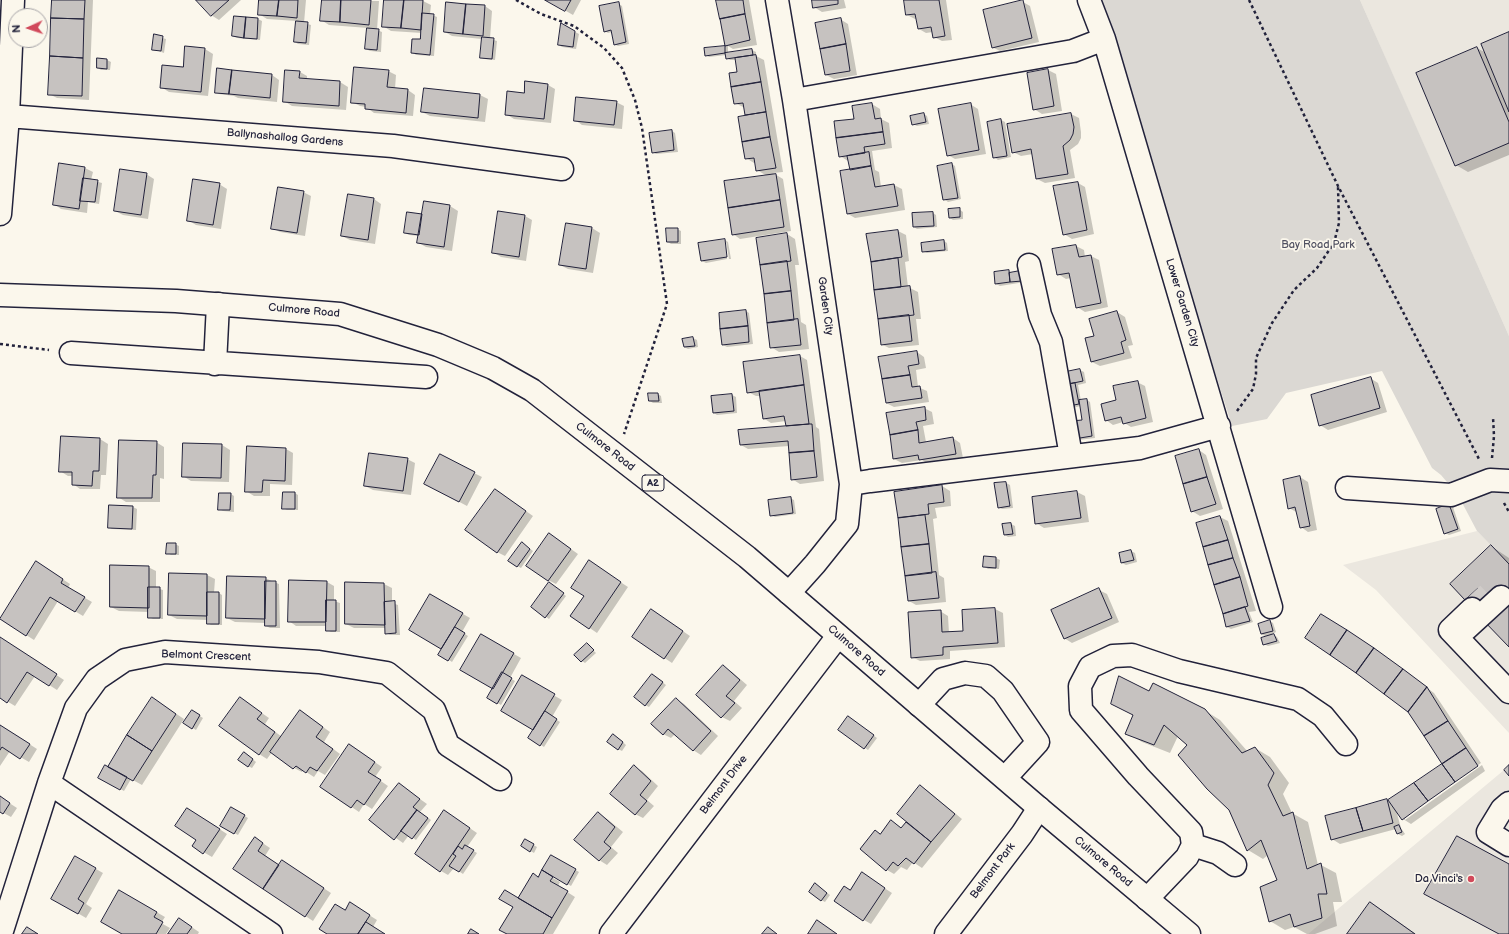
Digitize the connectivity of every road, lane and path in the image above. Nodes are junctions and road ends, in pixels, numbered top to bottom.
1 (13, 0) edge
2 (516, 0) edge
3 (777, 0) edge
4 (1089, 0) edge
5 (1249, 0) edge
6 (1104, 39) junction
7 (794, 100) junction
8 (8, 116) junction
9 (562, 169) dead end
10 (1338, 186) junction
11 (0, 214) edge
12 (1029, 264) dead end
13 (0, 295) edge
14 (218, 304) junction
15 (0, 344) edge
16 (71, 353) joint
17 (215, 364) junction
18 (426, 377) dead end
19 (1492, 417) dead end
20 (1219, 426) junction
21 (617, 455) junction
22 (1071, 456) junction
23 (1499, 480) edge
24 (851, 484) junction
25 (1347, 488) dead end
26 (789, 593) junction
27 (1501, 597) dead end
28 (1271, 607) dead end
29 (1472, 609) tunnel mouth
30 (1453, 634) junction
31 (838, 636) junction
32 (1509, 692) edge
33 (919, 705) junction
34 (1346, 744) dead end
35 (1005, 778) junction
36 (500, 779) dead end
37 (49, 783) junction
38 (1509, 803) edge
39 (1039, 808) junction
40 (1193, 845) junction
41 (1509, 845) edge
42 (1235, 865) dead end
43 (1147, 899) junction
44 (1, 934) edge
45 (271, 934) edge
46 (611, 934) edge
47 (946, 934) edge
48 (1189, 934) edge

1 - 8 main road
2 - 21 path
3 - 7 main road, Garden City
4 - 6 main road, Lower Garden City
5 - 10 path
6 - 7 main road
6 - 20 main road, Lower Garden City
7 - 24 main road, Garden City
8 - 9 main road, Ballynashallog Gardens
8 - 11 main road
10 - 20 path
10 - 23 path
12 - 22 main road
13 - 14 main road, Culmore Road / A2
14 - 17 main road
14 - 21 main road, Culmore Road / A2
15 - 16 path
16 - 17 main road
17 - 18 main road
19 - 23 path
20 - 22 main road
20 - 28 main road, Lower Garden City
21 - 26 main road, Culmore Road / A2
22 - 24 main road
23 - 25 main road
24 - 26 main road, Garden City
26 - 31 main road, Culmore Road / A2
27 - 30 main road
29 - 30 main road
30 - 32 main road
31 - 33 main road, Culmore Road / A2
31 - 46 main road, Belmont Drive
33 - 35 main road, Culmore Road / A2
33 - 35 main road
34 - 40 main road
35 - 39 main road, Culmore Road / A2
36 - 37 main road, Belmont Crescent
37 - 44 main road, Belmont Crescent
37 - 45 main road
38 - 41 main road
39 - 43 main road, Culmore Road / A2
39 - 47 main road, Belmont Park
40 - 42 main road
40 - 43 main road
43 - 48 main road, Culmore Road / A2

